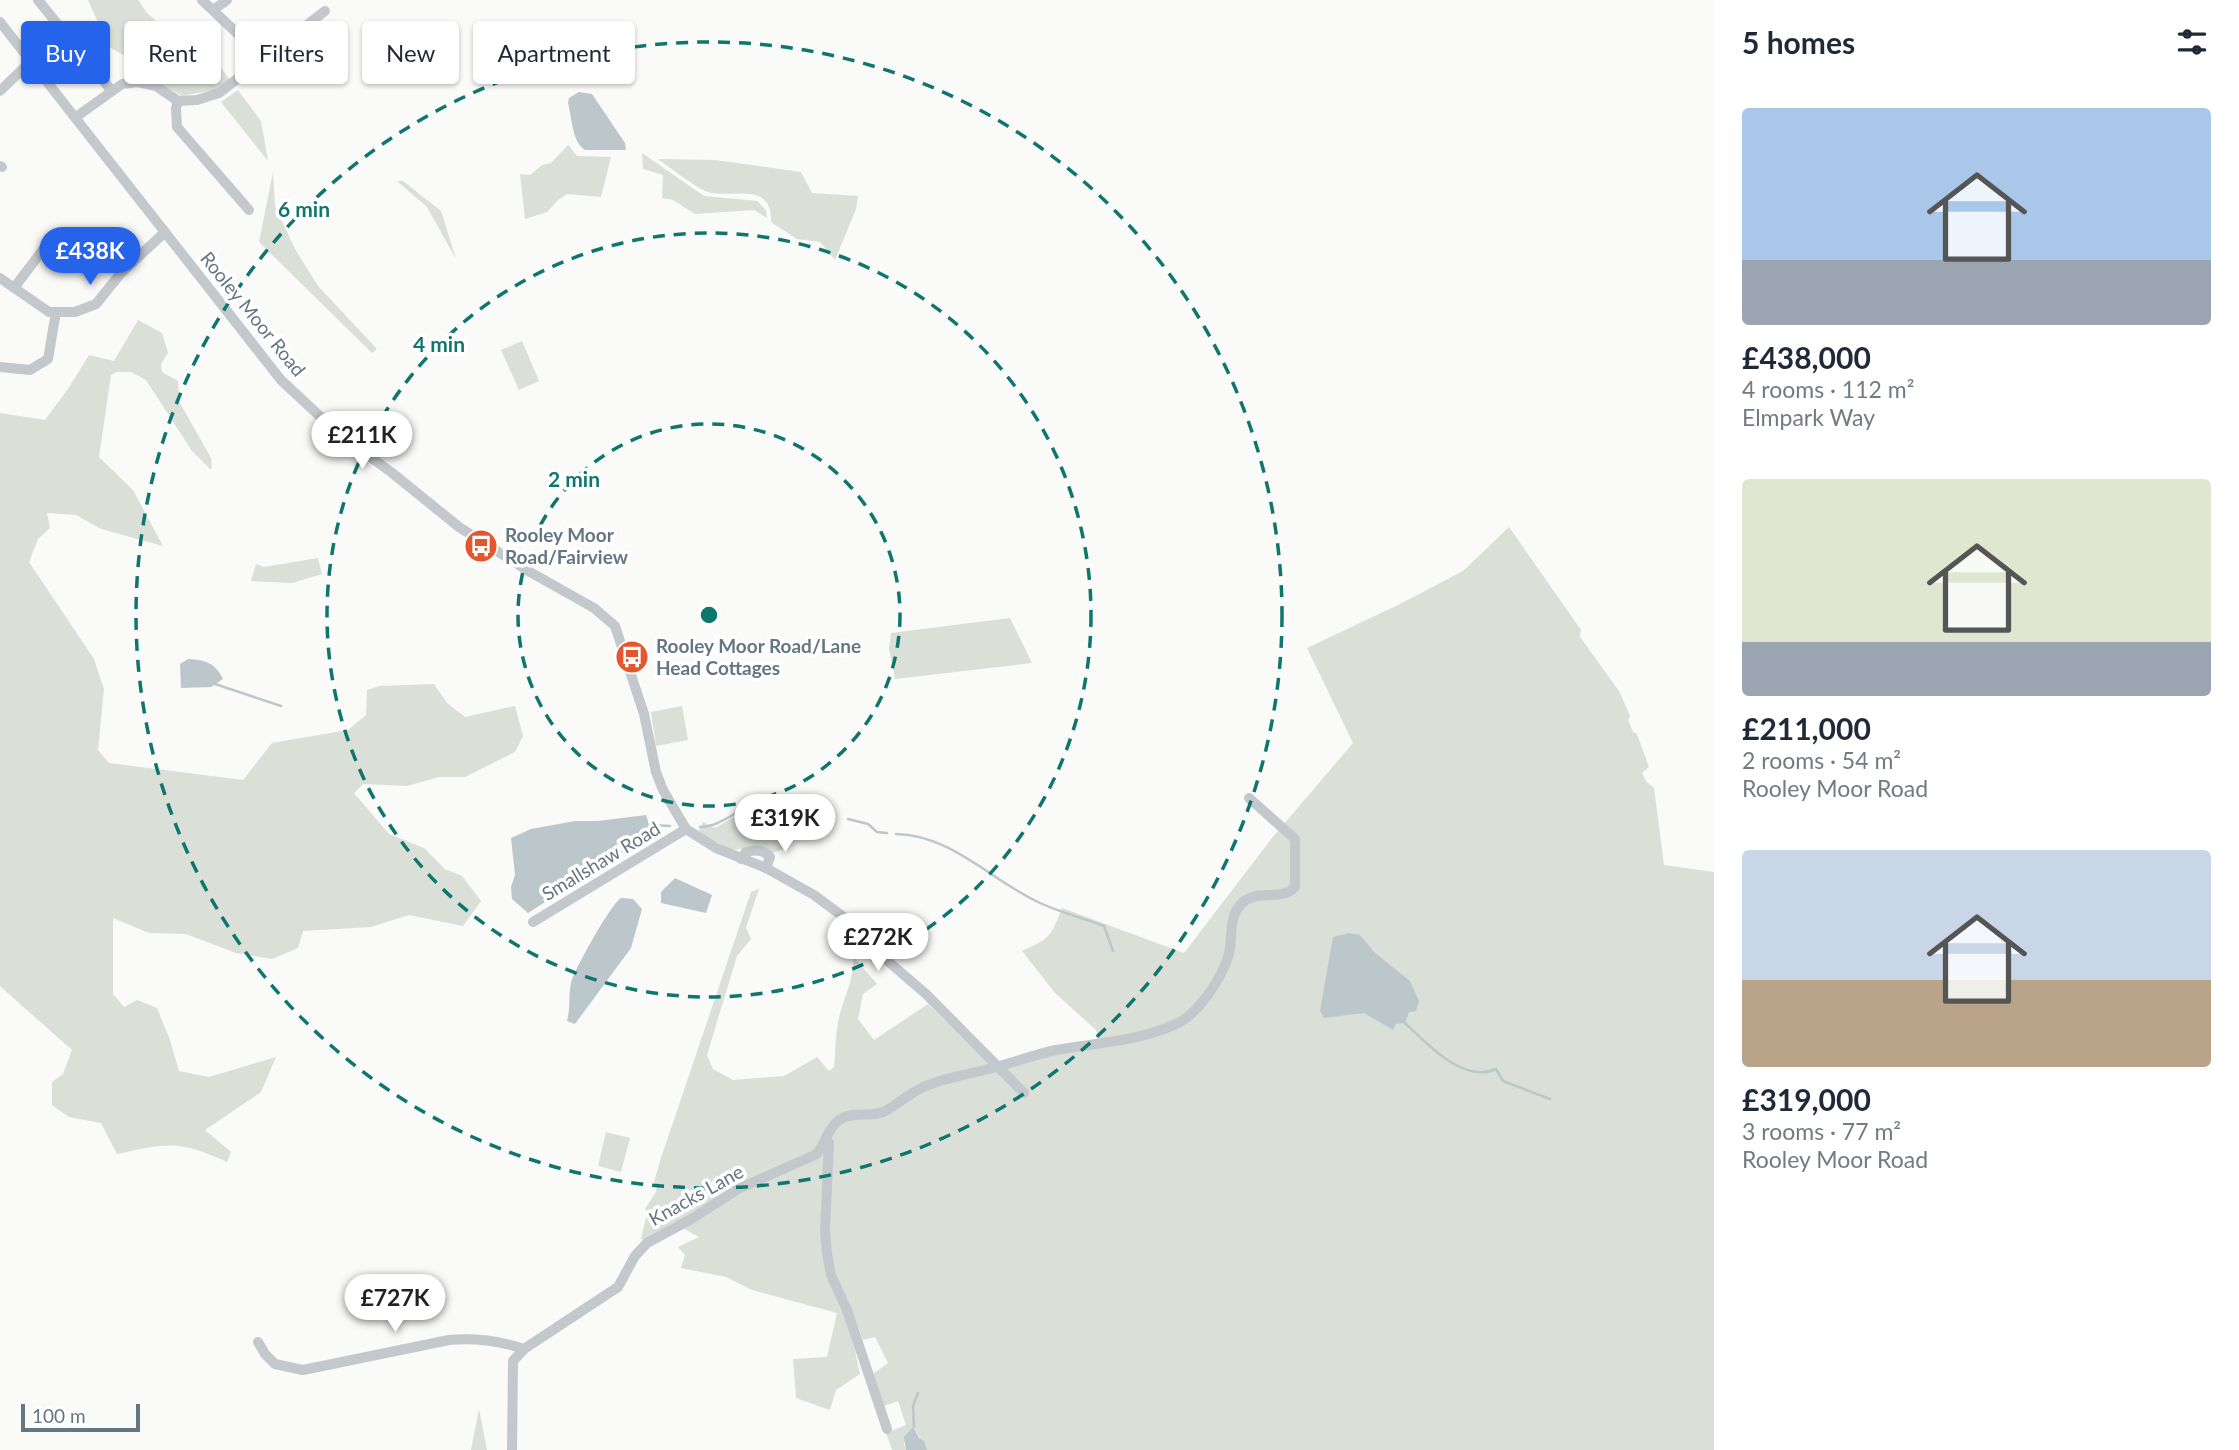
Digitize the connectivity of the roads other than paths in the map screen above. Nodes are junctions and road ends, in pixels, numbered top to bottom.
1 (37, 0) edge
2 (202, 0) edge
3 (227, 0) edge
4 (213, 10) junction
5 (325, 11) dead end
6 (312, 21) edge
7 (0, 22) edge
8 (235, 31) edge
9 (21, 48) edge
10 (21, 71) edge
11 (235, 80) edge
12 (49, 84) edge
13 (111, 90) junction
14 (0, 91) edge
15 (178, 101) junction
16 (76, 117) junction
17 (249, 210) dead end
18 (165, 232) junction
19 (54, 235) dead end
20 (0, 278) edge
21 (14, 288) junction
22 (56, 312) junction
23 (0, 367) edge
24 (1249, 798) dead end
25 (686, 829) junction
26 (533, 922) dead end
27 (998, 1067) junction
28 (1024, 1093) dead end
29 (827, 1140) junction
30 (258, 1342) dead end
31 (524, 1349) junction
32 (887, 1429) dead end
33 (512, 1450) edge

1 - 13 street
2 - 4 street
3 - 4 street
4 - 8 street
5 - 6 street
7 - 9 street, Rooley Moor Road
10 - 14 street
11 - 15 street
12 - 16 street, Rooley Moor Road
13 - 15 street
13 - 16 street
15 - 17 street
16 - 18 street, Rooley Moor Road
18 - 22 street
18 - 25 street, Rooley Moor Road
19 - 21 street
20 - 21 street
21 - 22 street
22 - 23 street
24 - 27 street, Knacks Lane
25 - 26 street, Smallshaw Road
25 - 27 street, Rooley Moor Road
27 - 28 street, Rooley Moor Road
27 - 29 street, Knacks Lane
29 - 31 street, Knacks Lane
29 - 32 street
30 - 31 street
31 - 33 street

